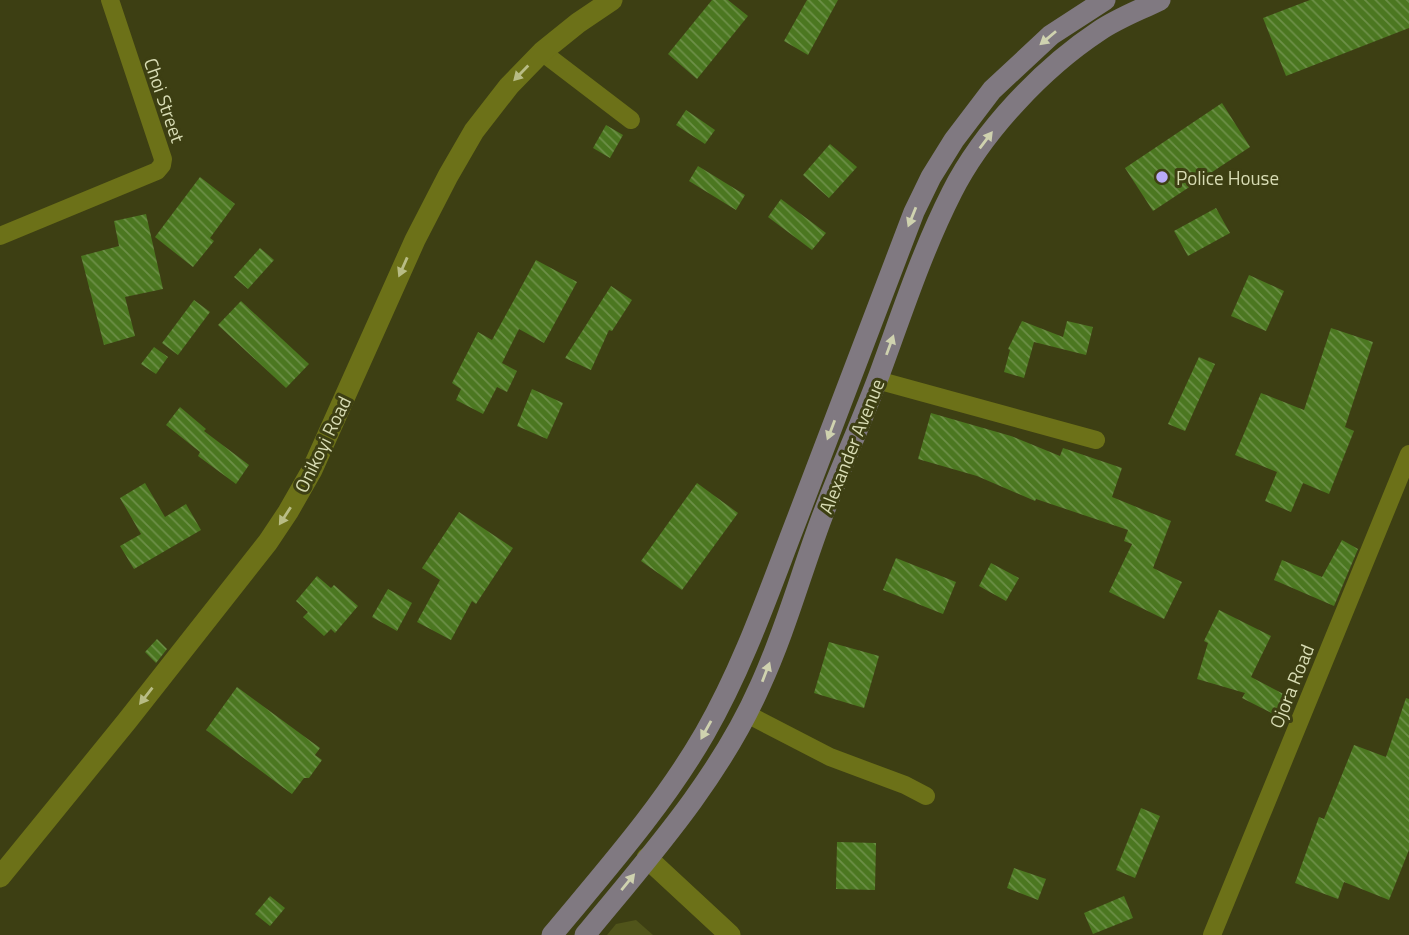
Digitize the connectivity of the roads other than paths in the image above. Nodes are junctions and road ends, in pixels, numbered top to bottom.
1 (110, 0) edge
2 (612, 0) edge
3 (1105, 0) edge
4 (1160, 0) edge
5 (542, 52) junction
6 (631, 120) dead end
7 (0, 236) edge
8 (877, 380) junction
9 (1096, 440) dead end
10 (1409, 454) edge
11 (747, 714) junction
12 (926, 796) dead end
13 (647, 858) junction
14 (0, 877) edge
15 (552, 935) edge
16 (586, 935) edge
17 (730, 935) edge
18 (1212, 935) edge

1 - 7 street, Choi Street
2 - 5 street, Onikoyi Road
3 -> 15 main road, Alexander Avenue
8 -> 4 main road, Alexander Avenue
5 - 6 street
5 -> 14 street, Onikoyi Road
8 - 9 street
11 -> 8 main road, Alexander Avenue
10 - 18 street, Ojora Road
11 - 12 street
11 - 13 main road, Alexander Avenue
16 -> 13 main road, Alexander Avenue
13 - 17 street

